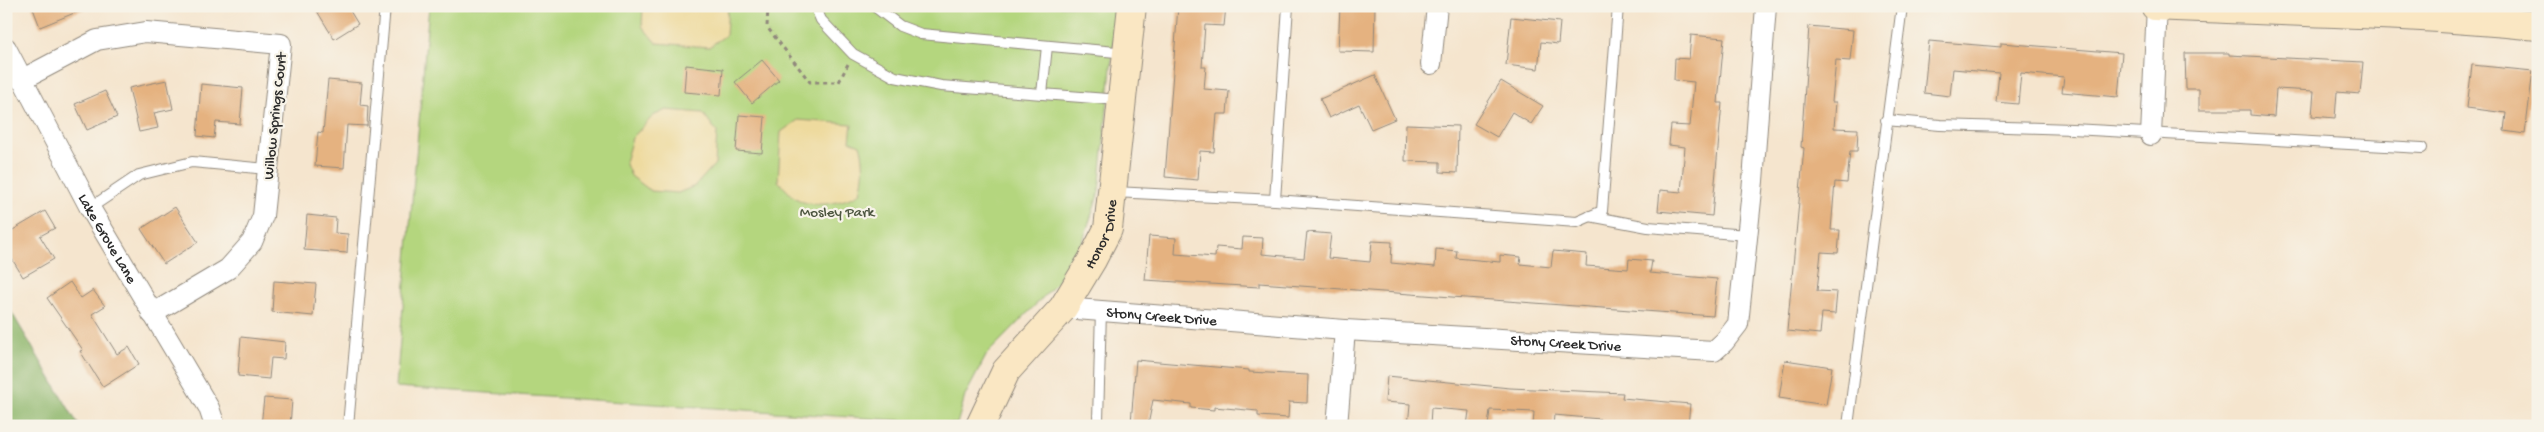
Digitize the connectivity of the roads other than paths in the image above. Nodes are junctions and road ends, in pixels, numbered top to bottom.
1 (384, 6) edge
2 (815, 6) edge
3 (874, 6) edge
4 (1132, 6) edge
5 (1288, 6) edge
6 (1436, 6) edge
7 (1618, 6) edge
8 (1766, 6) edge
9 (1902, 6) edge
10 (2156, 6) edge
11 (2477, 13) edge
12 (2538, 26) edge
13 (1047, 46) junction
14 (6, 48) edge
15 (1128, 53) junction
16 (1431, 64) dead end
17 (21, 80) junction
18 (1042, 94) junction
19 (1123, 101) junction
20 (1886, 120) junction
21 (2150, 135) junction
22 (2422, 148) dead end
23 (268, 169) junction
24 (1112, 192) junction
25 (1275, 200) junction
26 (90, 208) junction
27 (1590, 216) junction
28 (1747, 235) junction
29 (1063, 308) junction
30 (1101, 310) junction
31 (152, 314) junction
32 (1345, 330) junction
33 (215, 426) edge
34 (348, 426) edge
35 (980, 426) edge
36 (1102, 426) edge
37 (1337, 426) edge
38 (1848, 426) edge

1 - 34 lane
2 - 18 lane
3 - 13 lane
4 - 15 street, Honor Drive
5 - 25 lane
6 - 16 street
7 - 27 lane
8 - 28 street, Stony Creek Drive
9 - 20 lane
10 - 11 street
10 - 21 street
11 - 12 street
13 - 15 lane
13 - 18 lane
14 - 17 street, Lake Grove Lane
15 - 19 street, Honor Drive
17 - 23 street, Willow Springs Court
17 - 26 street, Lake Grove Lane
18 - 19 lane
19 - 24 street, Honor Drive
20 - 21 lane
20 - 38 lane
21 - 22 lane
23 - 26 lane
23 - 31 street, Willow Springs Court
24 - 25 lane
24 - 29 street, Honor Drive
25 - 27 lane
26 - 31 street, Lake Grove Lane
27 - 28 lane
28 - 32 street, Stony Creek Drive
29 - 30 street, Stony Creek Drive
29 - 35 street, Honor Drive
30 - 32 street, Stony Creek Drive
30 - 36 lane
31 - 33 street, Lake Grove Lane
32 - 37 street

